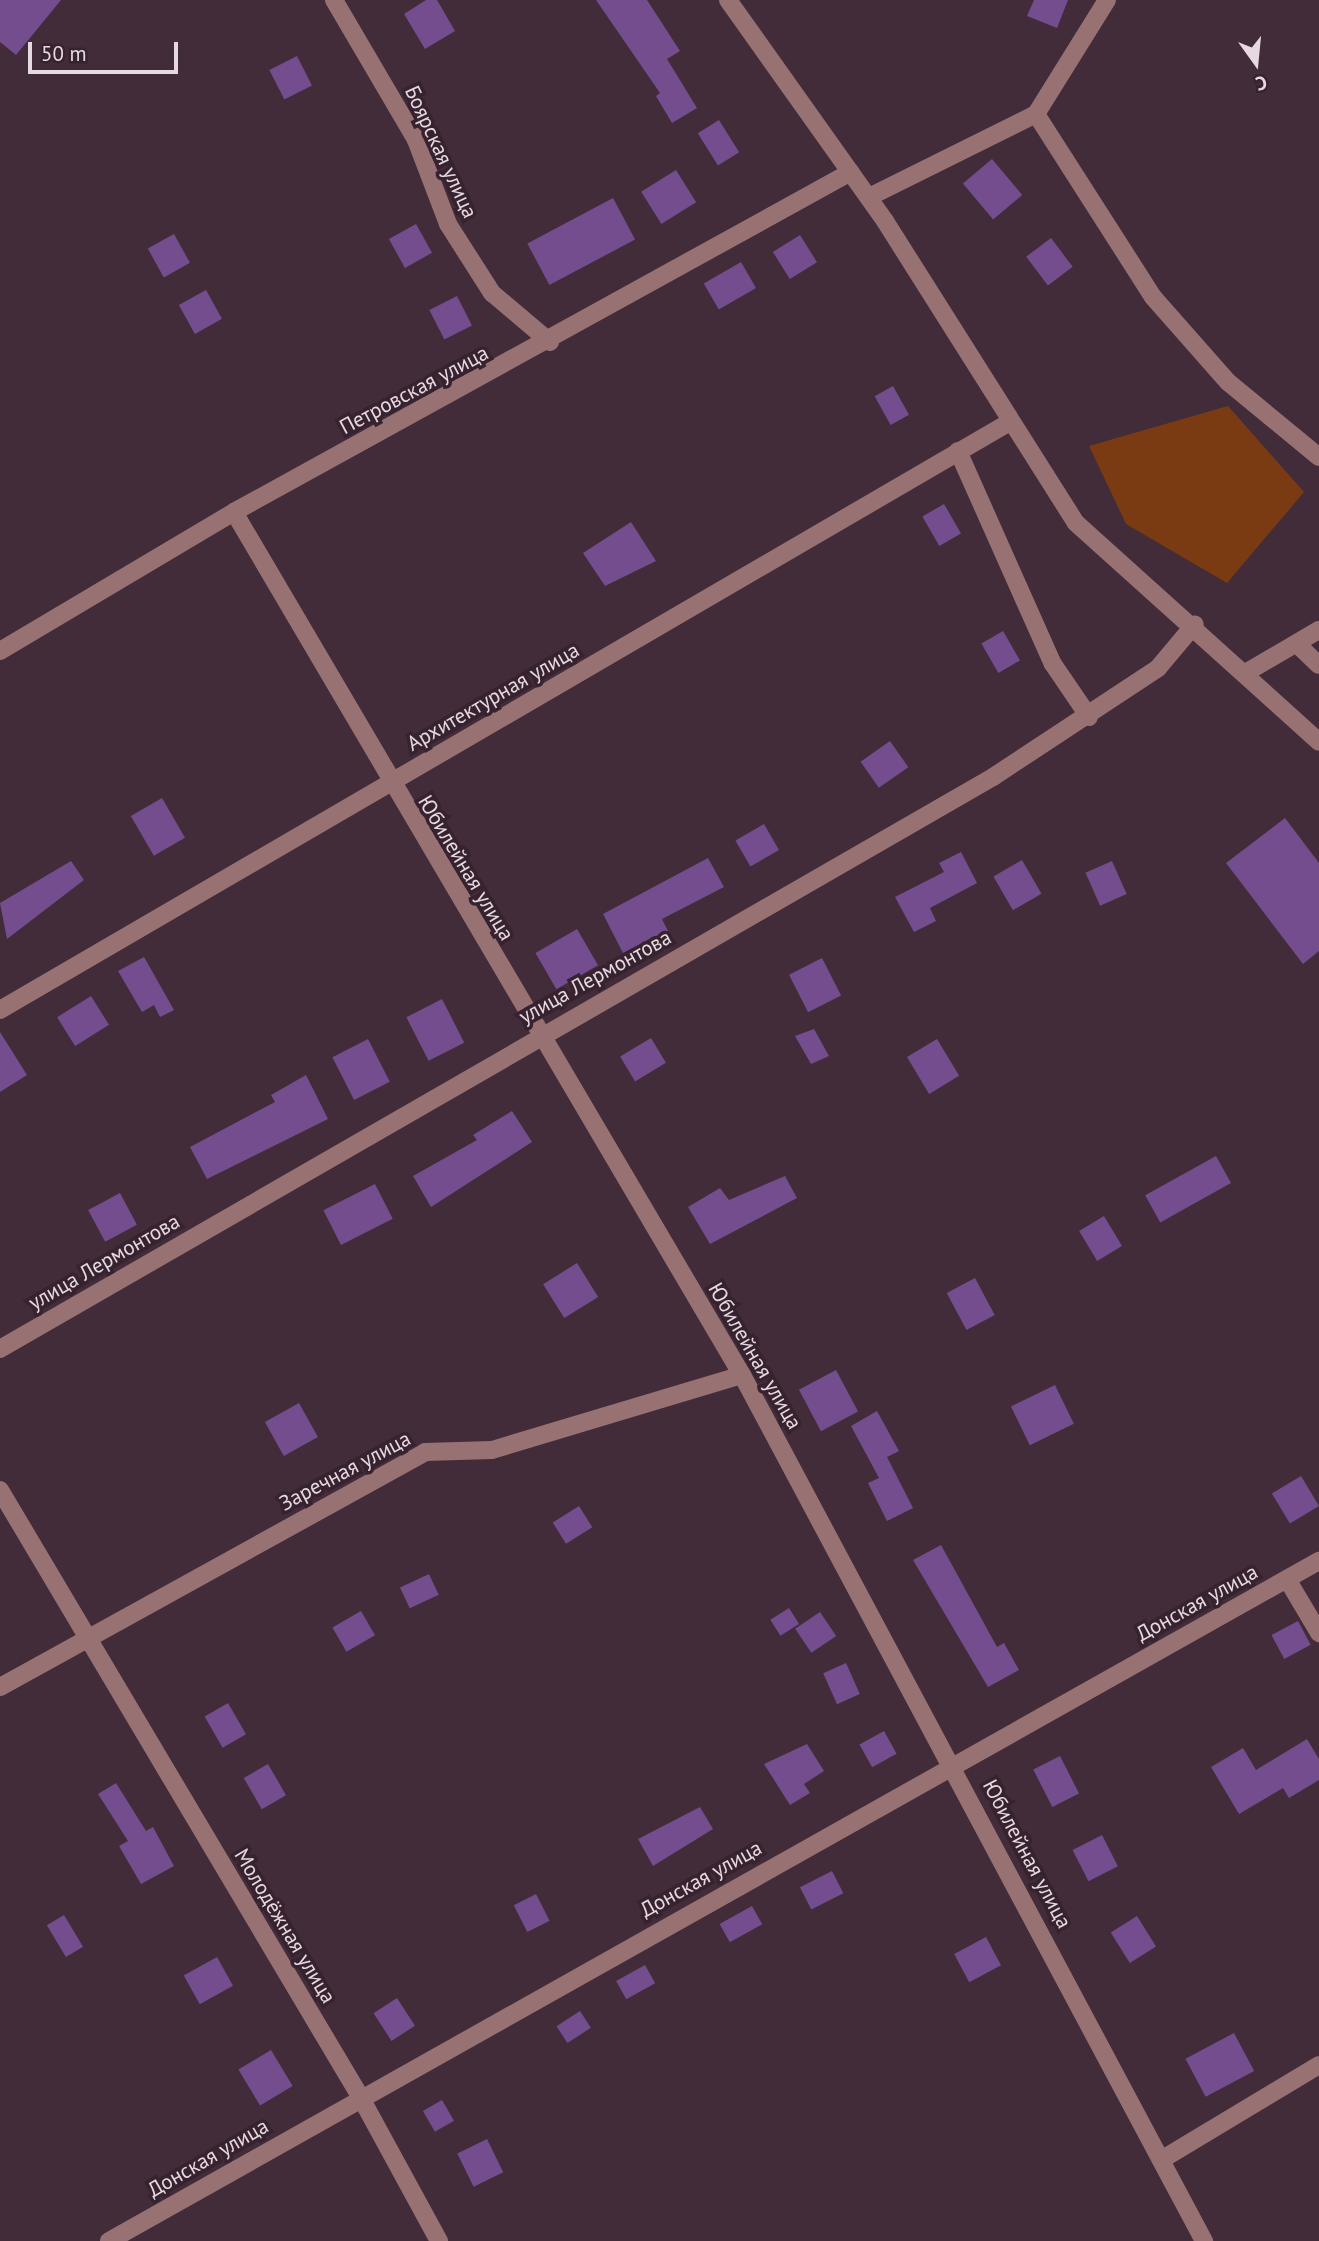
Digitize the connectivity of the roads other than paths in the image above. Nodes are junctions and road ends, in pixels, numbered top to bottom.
1 (334, 0) edge
2 (728, 0) edge
3 (1107, 0) edge
4 (1036, 114) junction
5 (851, 172) junction
6 (869, 197) junction
7 (550, 342) junction
8 (1010, 422) junction
9 (958, 451) junction
10 (1319, 457) edge
11 (234, 512) junction
12 (1195, 624) junction
13 (1319, 630) edge
14 (1297, 644) junction
15 (0, 651) edge
16 (1319, 665) edge
17 (1247, 672) junction
18 (1089, 717) junction
19 (1319, 742) edge
20 (389, 784) junction
21 (0, 1010) edge
22 (538, 1034) junction
23 (0, 1349) edge
24 (742, 1375) junction
25 (0, 1490) edge
26 (1319, 1561) edge
27 (1287, 1579) junction
28 (1319, 1633) edge
29 (86, 1638) junction
30 (0, 1687) edge
31 (954, 1762) junction
32 (1319, 2066) edge
33 (361, 2098) junction
34 (1161, 2160) junction
35 (108, 2241) edge
36 (439, 2241) edge
37 (1204, 2241) edge

1 - 7 street, Боярская улица
2 - 5 street
3 - 4 street
4 - 6 street
4 - 10 street
5 - 6 street
5 - 7 street, Петровская улица
6 - 8 street
7 - 11 street, Петровская улица
8 - 9 street, Архитектурная улица
8 - 12 street
9 - 18 street
9 - 20 street, Архитектурная улица
11 - 15 street, Петровская улица
11 - 20 street, Юбилейная улица
12 - 17 street
12 - 18 street, улица Лермонтова
13 - 14 street
14 - 16 street
14 - 17 street
17 - 19 street
18 - 22 street, улица Лермонтова
20 - 21 street, Архитектурная улица
20 - 22 street, Юбилейная улица
22 - 23 street, улица Лермонтова
22 - 24 street, Юбилейная улица
24 - 29 street, Заречная улица
24 - 31 street, Юбилейная улица
25 - 29 street, Молодёжная улица
26 - 27 street, Донская улица
27 - 28 street
27 - 31 street, Донская улица
29 - 30 street, Заречная улица
29 - 33 street, Молодёжная улица
31 - 33 street, Донская улица
31 - 34 street, Юбилейная улица
32 - 34 street
33 - 35 street, Донская улица
33 - 36 street, Молодёжная улица
34 - 37 street, Юбилейная улица

